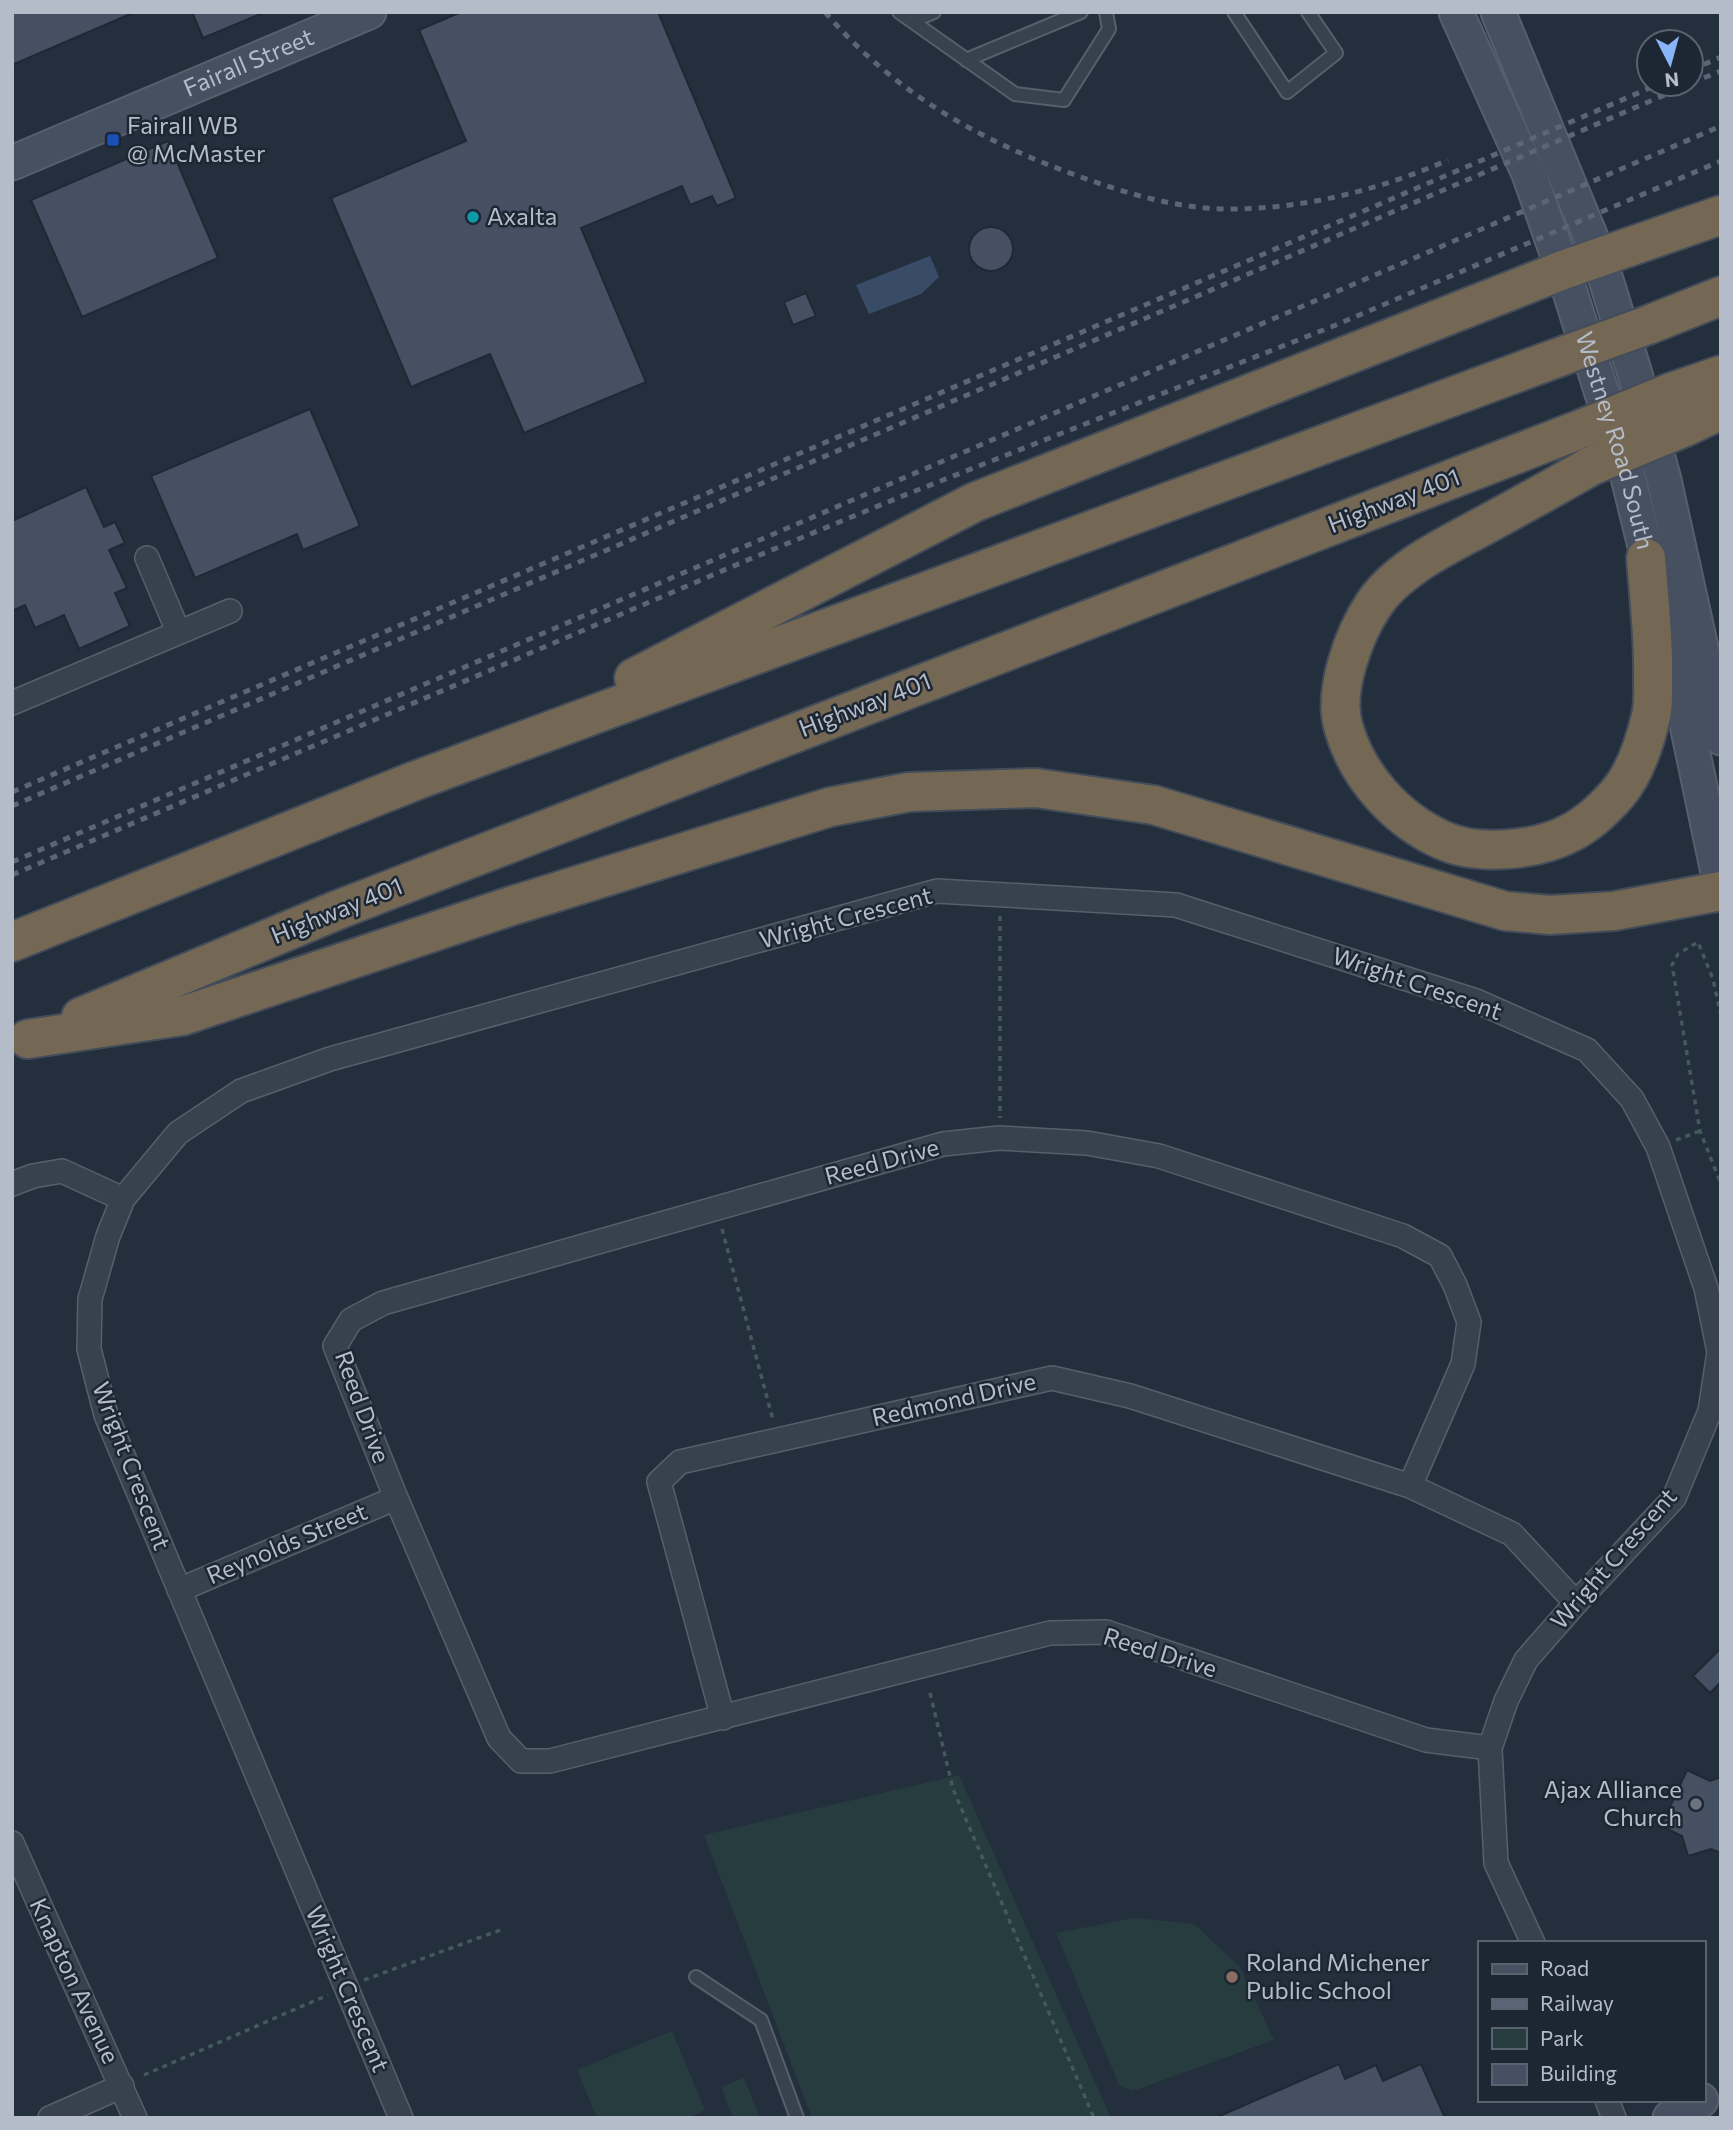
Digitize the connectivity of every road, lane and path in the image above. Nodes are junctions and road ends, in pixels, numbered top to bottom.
1 (369, 12) edge
2 (900, 12) edge
3 (934, 12) edge
4 (1081, 12) edge
5 (1106, 12) edge
6 (1234, 12) edge
7 (1308, 12) edge
8 (1456, 12) edge
9 (1498, 12) edge
10 (912, 21) junction
11 (966, 60) junction
12 (12, 163) edge
13 (1721, 215) edge
14 (1599, 257) junction
15 (1563, 270) junction
16 (1721, 296) edge
17 (1721, 374) edge
18 (1677, 410) junction
19 (1721, 410) edge
20 (147, 558) dead end
21 (1646, 558) junction
22 (230, 611) dead end
23 (178, 631) junction
24 (12, 703) edge
25 (1721, 738) edge
26 (417, 780) junction
27 (1721, 889) edge
28 (998, 896) junction
29 (12, 942) edge
30 (1721, 1016) edge
31 (20, 1042) edge
32 (999, 1138) junction
33 (12, 1184) edge
34 (1721, 1184) edge
35 (123, 1199) junction
36 (716, 1208) junction
37 (773, 1420) dead end
38 (1410, 1486) junction
39 (396, 1498) junction
40 (179, 1590) junction
41 (1576, 1603) junction
42 (930, 1693) dead end
43 (723, 1718) junction
44 (1490, 1748) junction
45 (12, 1843) edge
46 (18, 1872) edge
47 (503, 1929) dead end
48 (1532, 1941) edge
49 (696, 1977) dead end
50 (346, 1987) junction
51 (144, 2075) dead end
52 (122, 2086) junction
53 (1721, 2089) edge
54 (1705, 2098) edge
55 (1607, 2102) edge
56 (1698, 2102) edge
57 (50, 2118) edge
58 (135, 2118) edge
59 (401, 2118) edge
60 (797, 2118) edge
61 (1094, 2118) edge
62 (1614, 2118) edge
63 (1670, 2118) edge

1 - 12 main road, Fairall Street
2 - 10 lane
3 - 10 lane
4 - 11 lane
5 - 11 lane
6 - 7 lane
8 - 15 main road, Westney Road South
9 - 14 main road, Westney Road South
10 - 11 lane
13 - 14 highway
14 - 15 highway
14 - 25 main road, Westney Road South
15 - 21 main road, Westney Road South
15 - 26 highway
16 - 26 highway, bridge
17 - 18 highway, Highway 401
18 - 19 highway
18 - 21 highway, bridge
18 - 31 highway, Highway 401, bridge
20 - 23 street
21 - 27 main road, Westney Road South
22 - 23 street
23 - 24 street
26 - 29 highway
27 - 31 highway
28 - 32 path
28 - 35 street, Wright Crescent
28 - 41 street, Wright Crescent
30 - 34 path
32 - 36 street, Reed Drive
32 - 38 street, Reed Drive
33 - 35 street
35 - 40 street, Wright Crescent
36 - 37 path
36 - 39 street, Reed Drive
38 - 41 street, Redmond Drive
38 - 43 street, Redmond Drive
39 - 40 street, Reynolds Street
39 - 43 street, Reed Drive
40 - 50 street, Wright Crescent
41 - 44 street, Wright Crescent
42 - 61 path
43 - 44 street, Reed Drive
44 - 48 street, Wright Crescent
45 - 46 street, Knapton Avenue
46 - 52 street, Knapton Avenue
47 - 50 path
49 - 60 lane
50 - 51 path
50 - 59 street, Wright Crescent
52 - 57 street
52 - 58 street, Knapton Avenue
53 - 54 main road
55 - 62 street
56 - 63 main road

